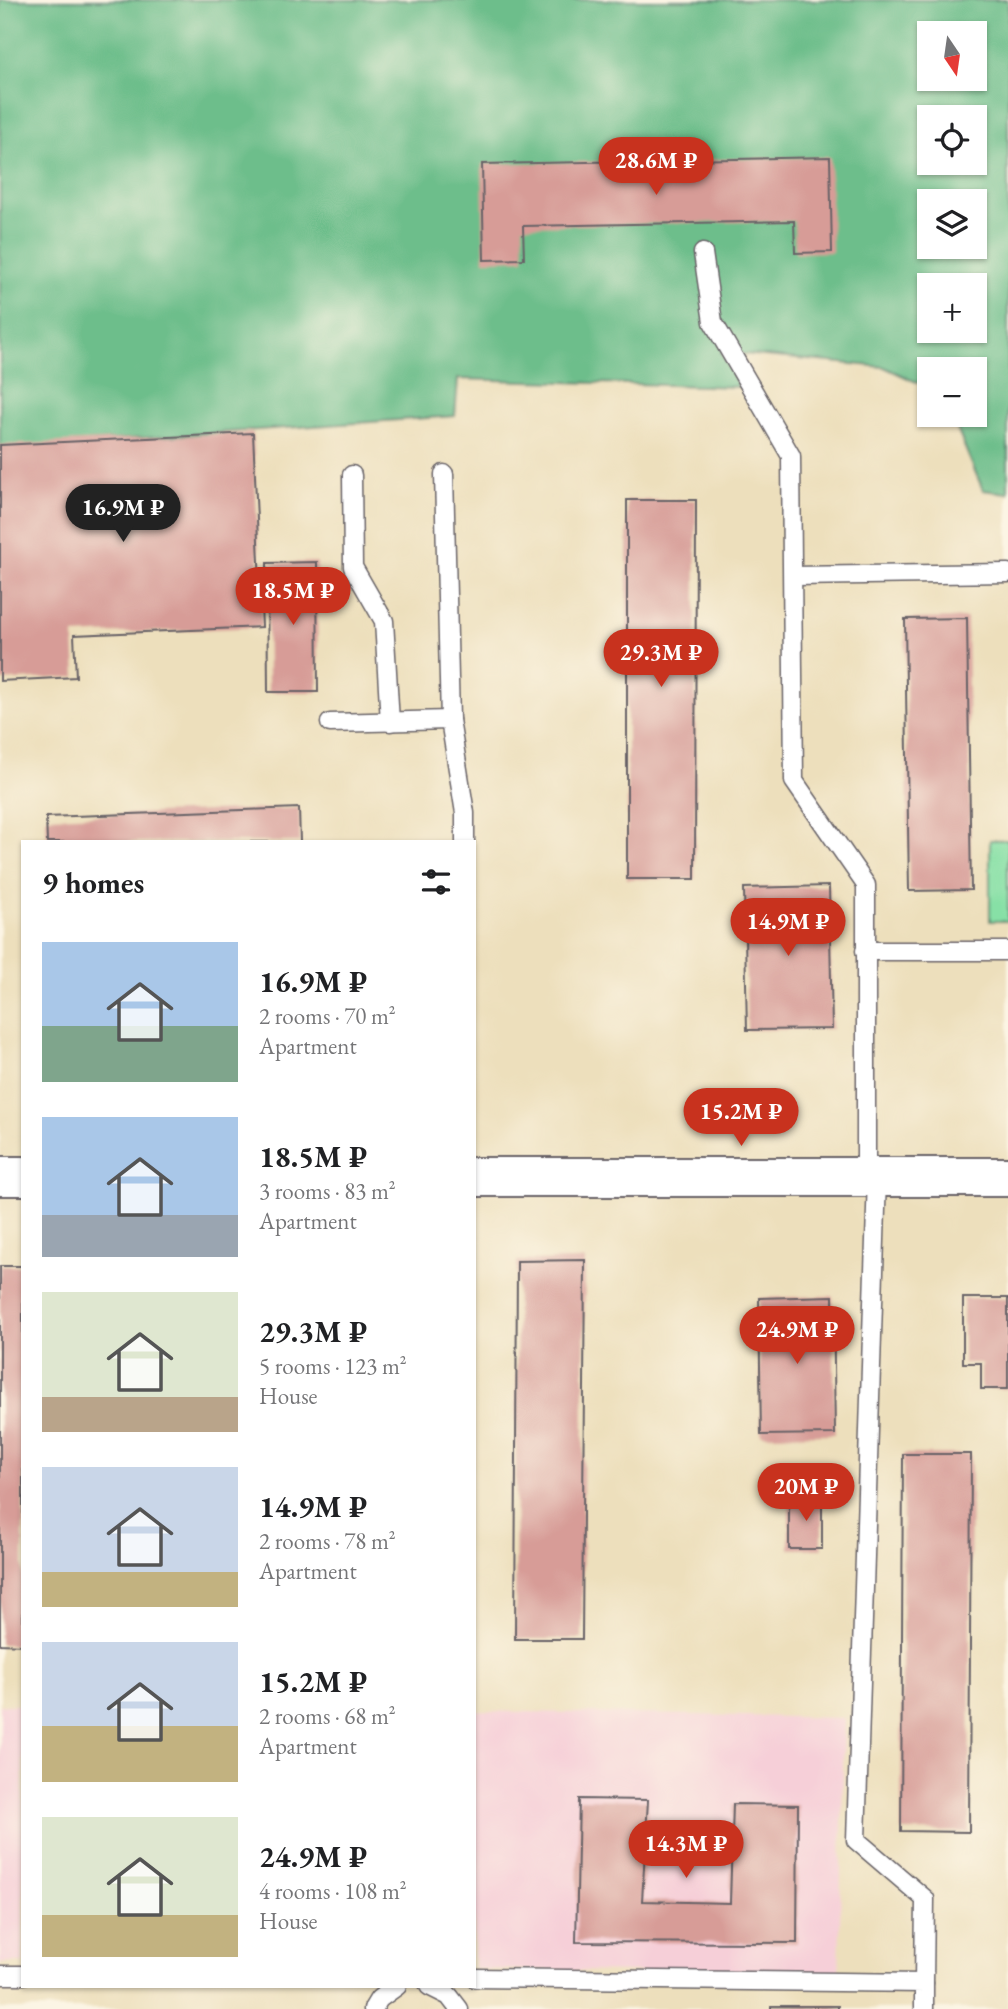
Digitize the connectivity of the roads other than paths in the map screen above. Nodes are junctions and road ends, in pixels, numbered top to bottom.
1 (703, 253) dead end
2 (444, 474) dead end
3 (352, 475) dead end
4 (1008, 573) edge
5 (793, 576) junction
6 (450, 720) junction
7 (390, 722) junction
8 (330, 723) dead end
9 (465, 840) edge
10 (865, 951) junction
11 (1008, 951) edge
12 (0, 1176) edge
13 (21, 1176) edge
14 (476, 1177) edge
15 (1008, 1177) edge
16 (871, 1178) junction
17 (0, 1975) edge
18 (21, 1975) edge
19 (476, 1978) edge
20 (924, 1983) junction
21 (394, 1988) edge
22 (433, 1988) edge
23 (373, 2009) edge
24 (459, 2009) edge
25 (924, 2009) edge

1 - 5 lane
2 - 6 lane
3 - 7 lane
4 - 5 lane
5 - 10 lane
6 - 7 lane
6 - 9 lane
7 - 8 lane
10 - 11 lane
10 - 16 lane
12 - 13 main road
14 - 16 main road
15 - 16 main road
16 - 20 lane
17 - 18 lane
19 - 20 lane
20 - 25 lane
21 - 23 lane
22 - 24 lane

